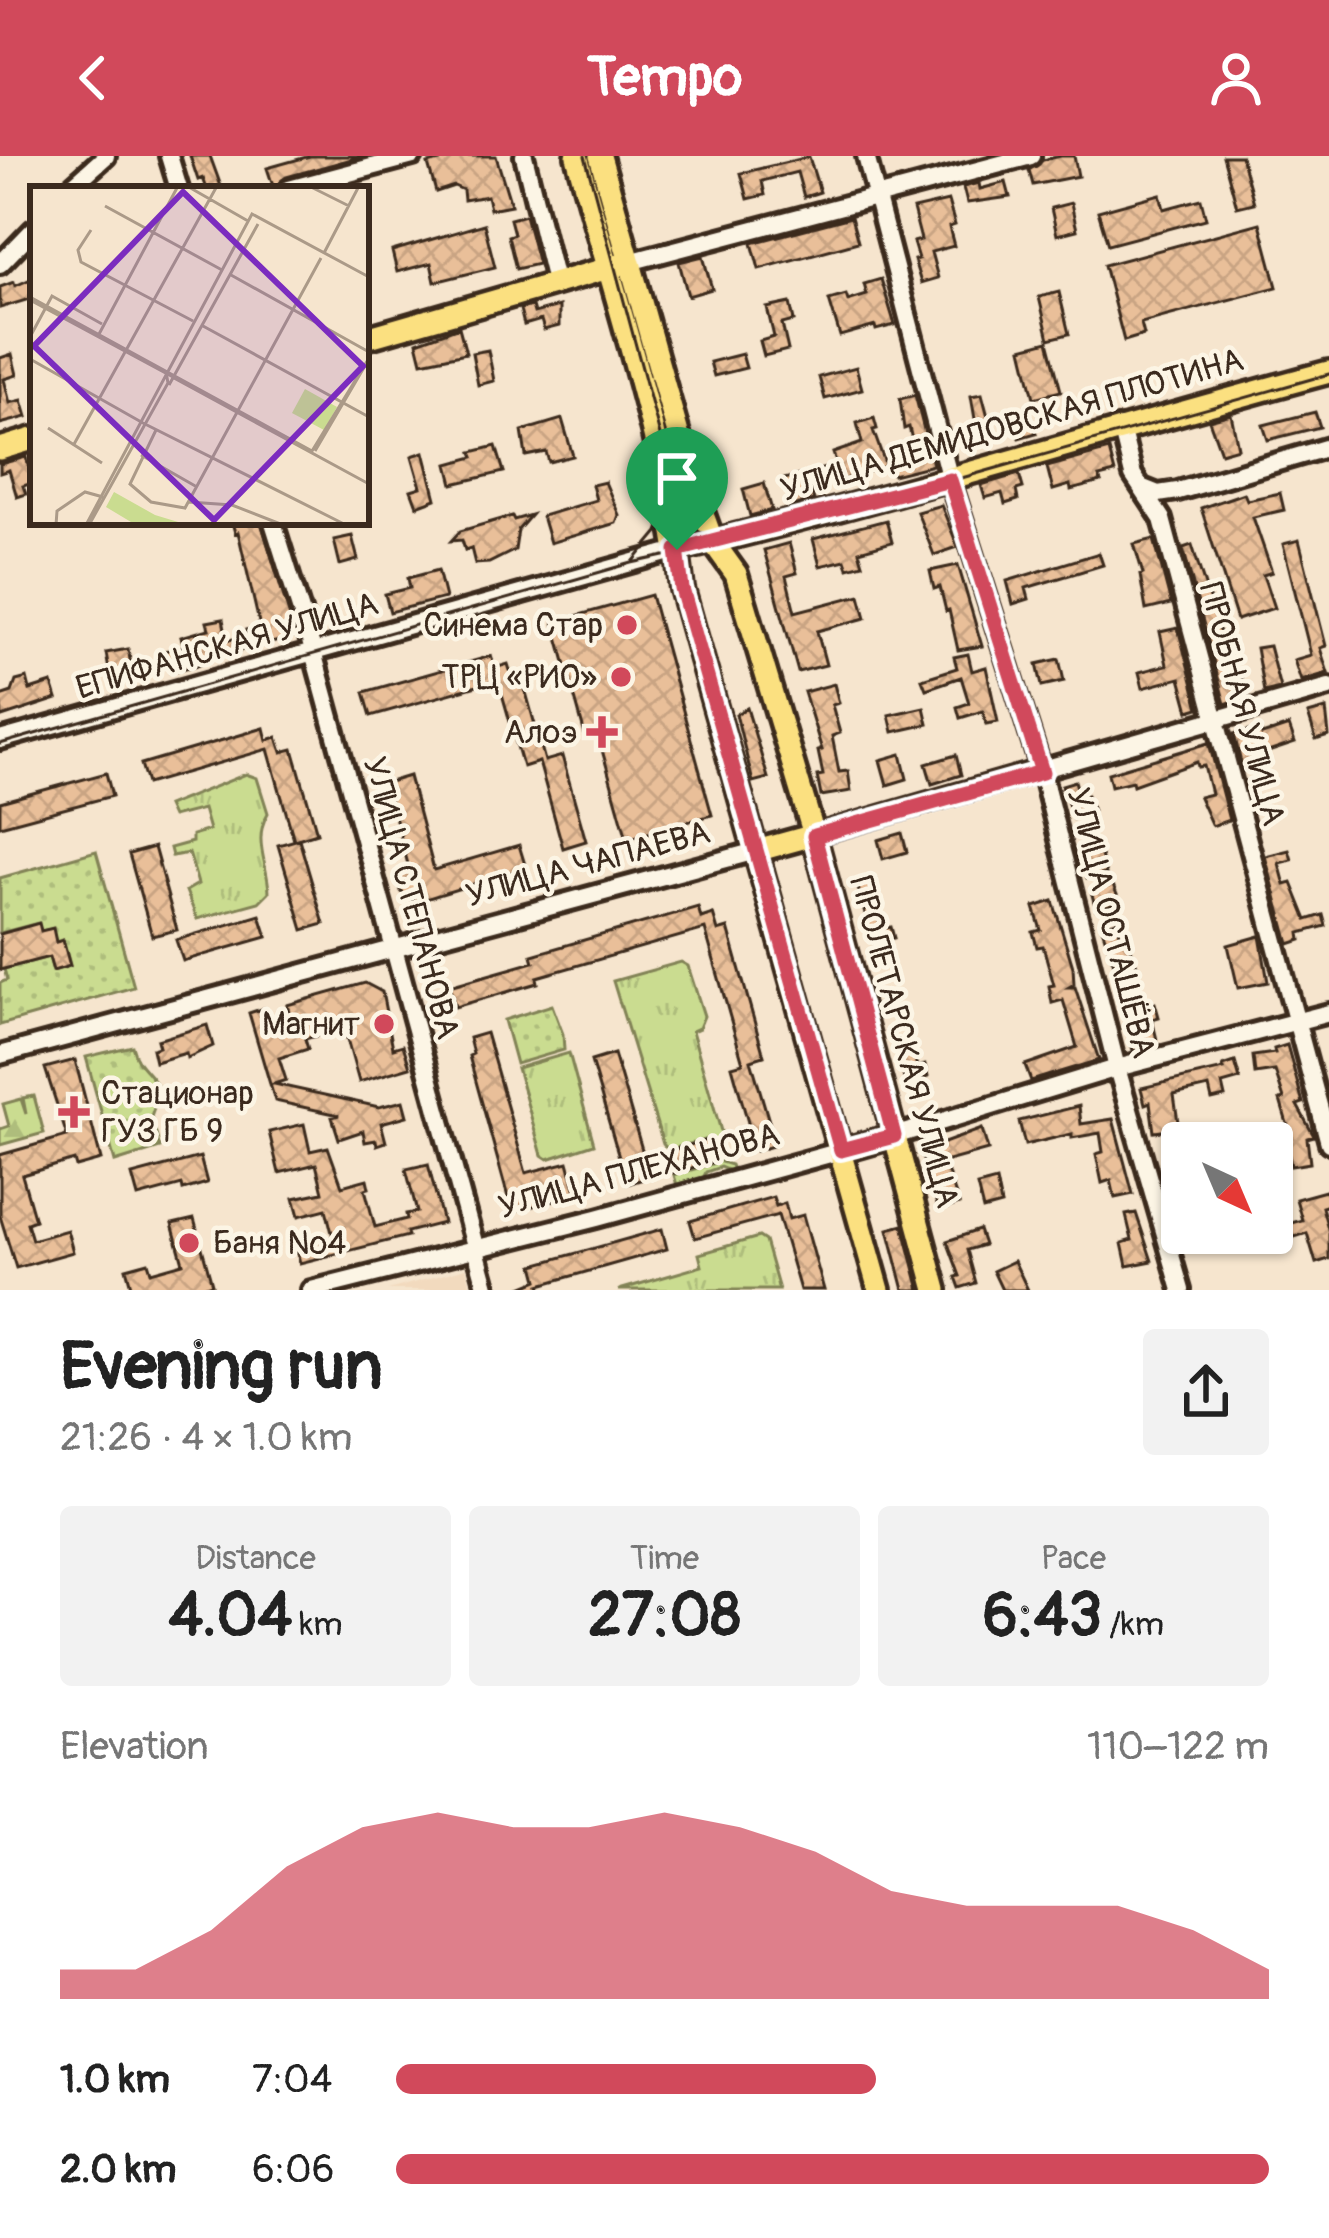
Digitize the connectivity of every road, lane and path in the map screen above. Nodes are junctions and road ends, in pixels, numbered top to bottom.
1 (106, 156) edge
2 (169, 156) edge
3 (413, 156) edge
4 (524, 156) edge
5 (577, 156) edge
6 (600, 156) edge
7 (866, 156) edge
8 (1031, 156) edge
9 (72, 186) edge
10 (178, 186) edge
11 (300, 186) edge
12 (875, 196) junction
13 (30, 233) edge
14 (629, 262) junction
15 (0, 264) edge
16 (607, 268) junction
17 (555, 281) junction
18 (369, 337) edge
19 (1329, 372) edge
20 (1120, 427) junction
21 (30, 441) edge
22 (1329, 447) edge
23 (0, 449) edge
24 (950, 480) junction
25 (1142, 488) junction
26 (274, 525) edge
27 (713, 542) junction
28 (677, 550) junction
29 (313, 653) junction
30 (1329, 686) edge
31 (1215, 717) junction
32 (0, 740) edge
33 (1042, 772) junction
34 (814, 836) junction
35 (756, 851) junction
36 (394, 951) junction
37 (1329, 1013) edge
38 (1297, 1022) junction
39 (0, 1055) edge
40 (1117, 1068) junction
41 (894, 1136) junction
42 (1329, 1143) edge
43 (841, 1150) junction
44 (476, 1250) junction
45 (311, 1290) edge
46 (487, 1290) edge
47 (879, 1290) edge
48 (936, 1290) edge
49 (1181, 1290) edge

1 - 9 street
2 - 10 street
3 - 11 street
4 - 17 street
5 - 16 main road
6 - 14 main road, ПРОЛЕТАРСКАЯ УЛИЦА
7 - 12 street, УЛИЦА ОСТАШЁВА
8 - 12 street
12 - 14 street
12 - 24 street, УЛИЦА ОСТАШЁВА
13 - 15 street
14 - 16 main road
14 - 27 main road, ПРОЛЕТАРСКАЯ УЛИЦА
16 - 17 main road
16 - 28 main road
17 - 18 main road
19 - 20 main road, УЛИЦА ДЕМИДОВСКАЯ ПЛОТИНА
20 - 24 main road, УЛИЦА ДЕМИДОВСКАЯ ПЛОТИНА
20 - 25 street, ПРОБНАЯ УЛИЦА
21 - 23 main road
22 - 25 street
24 - 27 main road, УЛИЦА ДЕМИДОВСКАЯ ПЛОТИНА
24 - 33 street, УЛИЦА ОСТАШЁВА
25 - 31 street, ПРОБНАЯ УЛИЦА
26 - 29 street, УЛИЦА СТЕПАНОВА
27 - 28 main road
27 - 34 main road, ПРОЛЕТАРСКАЯ УЛИЦА
28 - 29 street, ЕПИФАНСКАЯ УЛИЦА
28 - 35 main road
29 - 32 street, ЕПИФАНСКАЯ УЛИЦА
29 - 36 street, УЛИЦА СТЕПАНОВА
30 - 31 street, УЛИЦА ЧАПАЕВА
31 - 33 street, УЛИЦА ЧАПАЕВА
31 - 38 street, ПРОБНАЯ УЛИЦА
33 - 34 street, УЛИЦА ЧАПАЕВА
33 - 40 street, УЛИЦА ОСТАШЁВА
34 - 35 main road, УЛИЦА ЧАПАЕВА
34 - 41 main road, ПРОЛЕТАРСКАЯ УЛИЦА
35 - 36 street, УЛИЦА ЧАПАЕВА
35 - 43 main road
36 - 39 street, УЛИЦА ЧАПАЕВА
36 - 44 street, УЛИЦА СТЕПАНОВА
37 - 38 street, УЛИЦА ПЛЕХАНОВА
38 - 40 street, УЛИЦА ПЛЕХАНОВА
38 - 42 street, ПРОБНАЯ УЛИЦА
40 - 41 street, УЛИЦА ПЛЕХАНОВА
40 - 49 street, УЛИЦА ОСТАШЁВА
41 - 43 main road, УЛИЦА ПЛЕХАНОВА
41 - 48 main road, ПРОЛЕТАРСКАЯ УЛИЦА
43 - 44 street, УЛИЦА ПЛЕХАНОВА
43 - 47 main road
44 - 45 street, УЛИЦА ПЛЕХАНОВА
44 - 46 street, УЛИЦА СТЕПАНОВА

